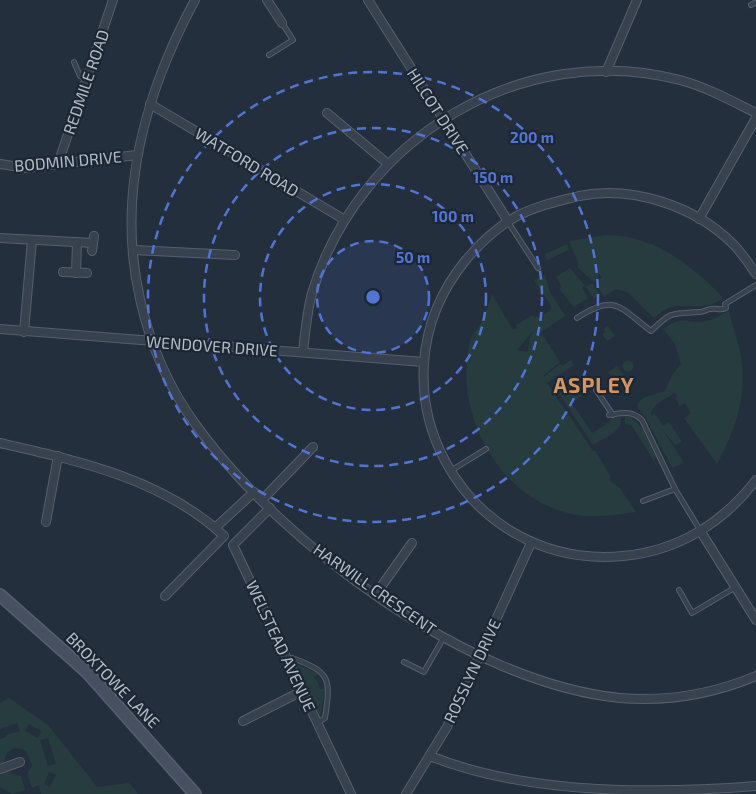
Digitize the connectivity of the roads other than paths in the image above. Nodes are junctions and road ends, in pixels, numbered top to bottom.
1 (113, 0) edge
2 (195, 0) edge
3 (266, 0) edge
4 (368, 0) edge
5 (637, 0) edge
6 (756, 2) edge
7 (751, 5) dead end
8 (280, 20) junction
9 (270, 22) dead end
10 (269, 55) dead end
11 (74, 62) dead end
12 (606, 72) junction
13 (88, 79) junction
14 (150, 104) junction
15 (327, 113) dead end
16 (756, 113) edge
17 (444, 118) junction
18 (756, 118) edge
19 (137, 155) junction
20 (0, 164) edge
21 (58, 164) junction
22 (388, 164) junction
23 (699, 219) junction
24 (345, 220) junction
25 (508, 221) junction
26 (0, 238) edge
27 (32, 240) junction
28 (77, 242) junction
29 (93, 244) dead end
30 (133, 250) junction
31 (235, 255) dead end
32 (538, 268) dead end
33 (63, 272) dead end
34 (76, 273) junction
35 (87, 273) dead end
36 (756, 274) edge
37 (756, 285) edge
38 (578, 318) dead end
39 (0, 329) edge
40 (24, 332) junction
41 (152, 342) junction
42 (303, 352) junction
43 (424, 362) junction
44 (596, 390) dead end
45 (0, 443) edge
46 (313, 447) dead end
47 (486, 449) dead end
48 (58, 456) junction
49 (451, 471) junction
50 (756, 480) edge
51 (675, 489) junction
52 (254, 492) junction
53 (262, 500) junction
54 (643, 501) dead end
55 (270, 508) junction
56 (46, 522) dead end
57 (215, 528) junction
58 (701, 532) junction
59 (412, 543) dead end
60 (531, 543) junction
61 (736, 587) junction
62 (679, 590) dead end
63 (376, 594) junction
64 (0, 595) edge
65 (165, 596) dead end
66 (756, 620) edge
67 (444, 637) junction
68 (478, 656) junction
69 (287, 660) junction
70 (404, 662) dead end
71 (756, 676) edge
72 (302, 691) junction
73 (243, 721) dead end
74 (317, 723) junction
75 (430, 756) junction
76 (20, 762) dead end
77 (0, 769) edge
78 (756, 786) edge
79 (195, 794) edge
80 (351, 794) edge
81 (406, 794) edge

1 - 13 street, REDMILE ROAD
2 - 14 street, HARWILL CRESCENT
3 - 8 street
4 - 17 street, HILCOT DRIVE
5 - 12 street
6 - 7 lane
8 - 9 street
8 - 10 lane
11 - 13 lane
12 - 16 street
12 - 17 street
13 - 21 street, REDMILE ROAD
14 - 19 street, HARWILL CRESCENT
14 - 24 street, WATFORD ROAD
15 - 22 street
17 - 22 street
17 - 25 street, HILCOT DRIVE
18 - 23 street
19 - 21 street, BODMIN DRIVE
19 - 30 street, HARWILL CRESCENT
20 - 21 street, BODMIN DRIVE
22 - 24 street
23 - 25 street
23 - 36 street
24 - 42 street
25 - 32 lane
25 - 43 street
26 - 27 street
27 - 28 street
27 - 40 street
28 - 29 street
28 - 34 street
30 - 31 street
30 - 41 street, HARWILL CRESCENT
33 - 34 street
34 - 35 street
37 - 38 lane
39 - 40 street, WENDOVER DRIVE
40 - 41 street, WENDOVER DRIVE
41 - 42 street, WENDOVER DRIVE
41 - 52 street, HARWILL CRESCENT
42 - 43 street, WENDOVER DRIVE
43 - 49 street
44 - 51 lane
45 - 48 street
46 - 53 street
47 - 49 lane
48 - 56 street
48 - 57 street
49 - 60 street
50 - 58 street
51 - 54 lane
51 - 58 lane
52 - 53 street, HARWILL CRESCENT
52 - 57 street
53 - 55 street, HARWILL CRESCENT
55 - 63 street, HARWILL CRESCENT
55 - 69 street, WELSTEAD AVENUE
57 - 65 street
58 - 60 street
58 - 61 street
59 - 63 street
60 - 68 street, ROSSLYN DRIVE
61 - 62 lane
61 - 66 street
63 - 67 street, HARWILL CRESCENT
64 - 79 main road, BROXTOWE LANE
67 - 68 street, HARWILL CRESCENT
67 - 70 lane
68 - 71 street, HARWILL CRESCENT
68 - 75 street, ROSSLYN DRIVE
69 - 72 street, WELSTEAD AVENUE
69 - 74 lane
72 - 73 street
72 - 74 street, WELSTEAD AVENUE
74 - 80 street, WELSTEAD AVENUE
75 - 78 street
75 - 81 street, ROSSLYN DRIVE
76 - 77 street

